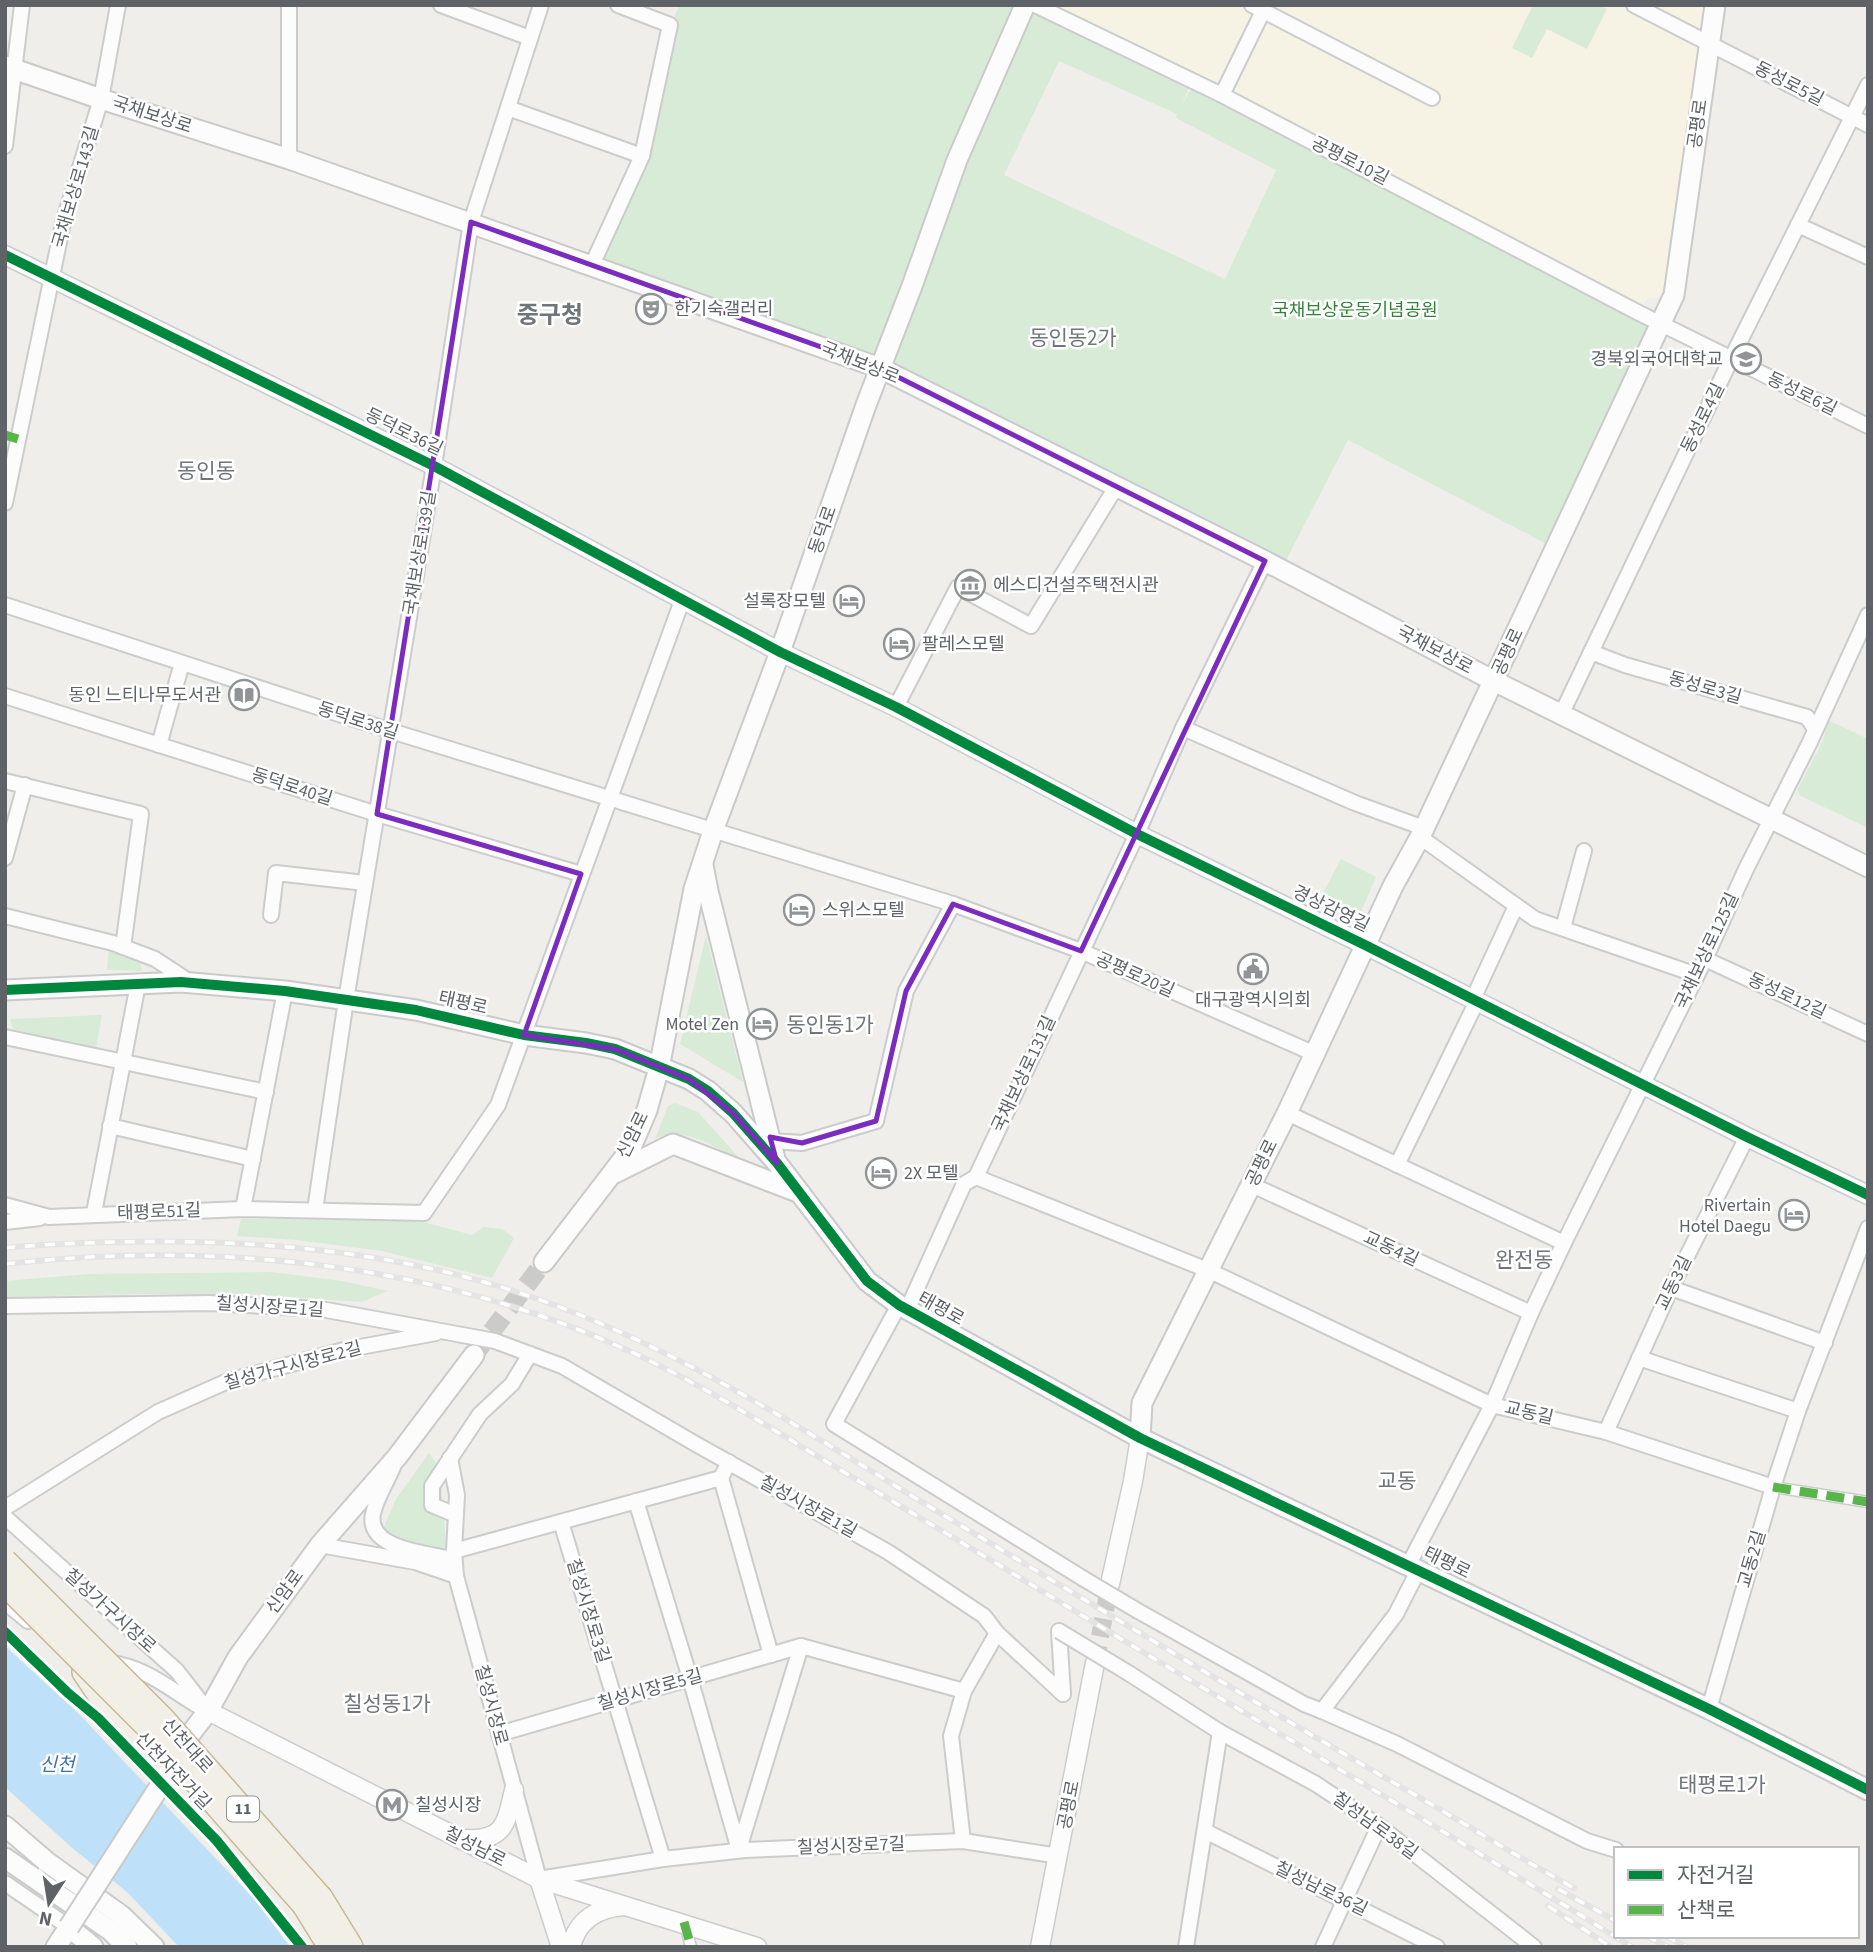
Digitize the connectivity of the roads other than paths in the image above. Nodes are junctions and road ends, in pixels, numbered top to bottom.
1 (22, 5) edge
2 (118, 5) edge
3 (289, 5) edge
4 (441, 5) edge
5 (541, 5) edge
6 (618, 5) edge
7 (1025, 5) edge
8 (1035, 5) edge
9 (1634, 5) edge
10 (1715, 5) edge
11 (1257, 8) edge
12 (530, 38) junction
13 (1710, 43) junction
14 (11, 67) edge
15 (1868, 85) edge
16 (1222, 94) junction
17 (101, 99) junction
18 (1432, 99) dead end
19 (508, 108) junction
20 (1852, 117) junction
21 (1868, 125) edge
22 (5, 146) edge
23 (642, 156) junction
24 (289, 159) junction
25 (471, 222) junction
26 (1798, 225) junction
27 (5, 255) edge
28 (1868, 257) edge
29 (592, 265) junction
30 (52, 278) junction
31 (1662, 323) junction
32 (1731, 359) junction
33 (880, 368) junction
34 (1868, 426) edge
35 (12, 437) edge
36 (434, 466) junction
37 (1116, 487) junction
38 (5, 503) edge
39 (1265, 561) junction
40 (682, 598) junction
41 (5, 605) edge
42 (1868, 615) edge
43 (780, 652) junction
44 (1591, 652) junction
45 (182, 663) junction
46 (1494, 681) junction
47 (5, 696) edge
48 (896, 708) junction
49 (1561, 715) junction
50 (1183, 728) junction
51 (1815, 729) junction
52 (390, 732) junction
53 (159, 745) junction
54 (5, 780) edge
55 (25, 785) junction
56 (609, 799) junction
57 (377, 814) junction
58 (1772, 818) junction
59 (713, 831) junction
60 (1422, 832) junction
61 (1137, 834) junction
62 (1584, 851) dead end
63 (6, 857) edge
64 (703, 862) junction
65 (1868, 867) edge
66 (581, 874) junction
67 (365, 883) junction
68 (953, 904) junction
69 (1516, 906) junction
70 (271, 915) dead end
71 (5, 916) edge
72 (1563, 928) junction
73 (1365, 945) junction
74 (123, 947) junction
75 (1081, 951) junction
76 (1705, 959) junction
77 (1697, 975) junction
78 (191, 983) junction
79 (138, 984) junction
80 (5, 990) edge
81 (285, 991) junction
82 (346, 1000) junction
83 (1475, 1000) junction
84 (1868, 1034) edge
85 (524, 1035) junction
86 (5, 1037) edge
87 (1315, 1054) junction
88 (122, 1063) junction
89 (659, 1068) junction
90 (1642, 1084) junction
91 (266, 1092) junction
92 (1287, 1113) junction
93 (110, 1126) junction
94 (1747, 1138) junction
95 (771, 1141) junction
96 (253, 1159) junction
97 (777, 1163) junction
98 (1397, 1165) junction
99 (611, 1175) junction
100 (976, 1177) junction
101 (1252, 1185) junction
102 (800, 1194) junction
103 (1868, 1195) edge
104 (5, 1205) edge
105 (243, 1209) junction
106 (315, 1210) junction
107 (94, 1213) junction
108 (49, 1217) junction
109 (5, 1223) edge
110 (1868, 1228) edge
111 (1564, 1243) junction
112 (544, 1262) tunnel mouth
113 (1210, 1271) junction
114 (1671, 1288) junction
115 (5, 1306) edge
116 (903, 1308) junction
117 (1531, 1313) junction
118 (445, 1331) junction
119 (1825, 1343) junction
120 (474, 1354) tunnel mouth
121 (530, 1354) junction
122 (1639, 1358) junction
123 (1492, 1405) junction
124 (1798, 1411) junction
125 (1606, 1432) junction
126 (1140, 1438) junction
127 (397, 1457) junction
128 (450, 1458) junction
129 (729, 1462) junction
130 (721, 1478) junction
131 (1773, 1487) junction
132 (636, 1501) junction
133 (1868, 1502) edge
134 (5, 1508) edge
135 (456, 1515) junction
136 (5, 1517) edge
137 (561, 1522) junction
138 (320, 1545) junction
139 (454, 1551) junction
140 (5, 1561) edge
141 (1414, 1567) junction
142 (456, 1576) junction
143 (5, 1584) edge
144 (1110, 1584) tunnel mouth
145 (5, 1602) edge
146 (997, 1633) junction
147 (801, 1646) junction
148 (62, 1649) junction
149 (771, 1655) junction
150 (1095, 1663) tunnel mouth
151 (690, 1678) junction
152 (964, 1691) junction
153 (1063, 1694) joint
154 (614, 1700) junction
155 (1709, 1709) junction
156 (208, 1712) junction
157 (1322, 1712) junction
158 (1220, 1732) junction
159 (499, 1734) junction
160 (167, 1775) junction
161 (514, 1790) junction
162 (1868, 1790) edge
163 (5, 1826) edge
164 (1379, 1826) junction
165 (1205, 1831) junction
166 (459, 1839) junction
167 (963, 1841) junction
168 (1614, 1849) edge
169 (739, 1850) junction
170 (1059, 1856) junction
171 (663, 1859) junction
172 (7, 1860) edge
173 (539, 1879) junction
174 (5, 1883) edge
175 (1345, 1900) junction
176 (629, 1906) junction
177 (684, 1922) junction
178 (69, 1927) junction
179 (1517, 1941) edge
180 (1192, 1945) edge
181 (56, 1947) edge
182 (93, 1947) edge
183 (127, 1947) edge
184 (154, 1947) edge
185 (330, 1947) edge
186 (351, 1947) edge
187 (561, 1947) edge
188 (571, 1947) edge
189 (691, 1947) edge
190 (757, 1947) edge
191 (1040, 1947) edge
192 (1323, 1947) edge
193 (1437, 1947) edge
194 (1534, 1947) edge

1 - 14 street
2 - 17 street, 국채보상로143길
3 - 24 street
4 - 12 street
5 - 12 street, 국채보상로139길
6 - 23 street
7 - 33 main road, 동덕로
8 - 16 street, 공평로10길
9 - 13 street, 동성로5길
10 - 13 main road, 공평로
11 - 16 street
11 - 18 street
12 - 19 street, 국채보상로139길
13 - 20 street, 동성로5길
13 - 31 main road, 공평로
14 - 17 main road, 국채보상로
14 - 22 street
15 - 20 street, 동성로4길
16 - 31 street, 공평로10길
17 - 24 main road, 국채보상로
17 - 30 street, 국채보상로143길
19 - 23 street
19 - 25 street, 국채보상로139길
20 - 21 street, 동성로5길
20 - 26 street, 동성로4길
23 - 29 street
24 - 25 main road, 국채보상로
25 - 29 main road, 국채보상로
25 - 36 street, 국채보상로139길
26 - 28 street
26 - 32 street, 동성로4길
27 - 30 street, 동덕로36길
29 - 33 main road, 국채보상로
30 - 35 street, 국채보상로143길
30 - 36 street, 동덕로36길
31 - 32 street, 동성로6길
31 - 46 main road, 공평로
32 - 34 street, 동성로6길
32 - 44 street, 동성로4길
33 - 37 main road, 국채보상로
33 - 43 main road, 동덕로
35 - 38 street, 국채보상로143길
36 - 40 street, 동덕로36길
36 - 52 street, 국채보상로139길
37 - 39 main road, 국채보상로
37 - 48 street
39 - 46 main road, 국채보상로
39 - 50 street, 국채보상로131길
40 - 43 street, 동덕로36길
40 - 56 street
41 - 45 street, 동덕로38길
42 - 51 street
43 - 48 street, 경상감영길
43 - 59 main road, 동덕로
44 - 49 street, 동성로4길
44 - 51 street, 동성로3길
45 - 52 street, 동덕로38길
45 - 53 street
46 - 49 main road, 국채보상로
46 - 60 main road, 공평로
47 - 53 street, 동덕로40길
48 - 61 street, 경상감영길
49 - 58 main road, 국채보상로
50 - 60 street
50 - 61 street, 국채보상로131길
51 - 58 street
52 - 56 street, 동덕로38길
52 - 57 street, 국채보상로139길
53 - 57 street, 동덕로40길
54 - 55 street
55 - 63 street
55 - 74 street
56 - 59 street, 동덕로38길
56 - 66 street
57 - 66 street, 동덕로40길
57 - 67 street, 국채보상로139길
58 - 65 main road, 국채보상로
58 - 76 street, 국채보상로125길
59 - 64 main road, 동덕로
59 - 68 street, 공평로20길
60 - 69 street
60 - 73 main road, 공평로
61 - 73 street, 경상감영길
61 - 75 street, 국채보상로131길
62 - 72 street
64 - 89 main road, 동덕로
64 - 95 main road
66 - 85 street
67 - 70 street
67 - 82 street, 국채보상로139길
68 - 75 street, 공평로20길
68 - 95 street
69 - 72 street
69 - 83 street
71 - 74 street
72 - 77 street
73 - 83 street, 경상감영길
73 - 87 main road, 공평로
74 - 78 street
75 - 87 street, 공평로20길
75 - 100 street, 국채보상로131길
76 - 77 street, 국채보상로125길
76 - 84 street, 동성로12길
77 - 90 street, 국채보상로125길
78 - 79 main road, 태평로
78 - 81 main road, 태평로
79 - 80 main road, 태평로
79 - 88 street
81 - 82 main road, 태평로
81 - 91 street
82 - 85 main road, 태평로
82 - 106 street
83 - 90 street, 경상감영길
83 - 98 street
85 - 89 main road, 태평로
85 - 106 street, 태평로51길
86 - 88 street
87 - 92 main road, 공평로
88 - 91 street
88 - 93 street
89 - 97 main road, 태평로
89 - 99 main road, 신암로
90 - 94 street, 경상감영길
90 - 111 street
91 - 96 street
92 - 98 street
92 - 101 main road, 공평로
93 - 96 street
93 - 107 street
94 - 103 street, 경상감영길
94 - 114 street, 교동3길
95 - 97 main road
96 - 105 street
97 - 102 main road, 태평로
98 - 111 street
99 - 102 main road
99 - 112 main road, 신암로
100 - 113 street
100 - 116 street, 국채보상로131길
101 - 113 main road, 공평로
101 - 117 street, 교동4길
102 - 116 main road, 태평로
104 - 108 street, 태평로51길
105 - 106 street, 태평로51길
105 - 107 street, 태평로51길
107 - 108 street, 태평로51길
108 - 109 street
110 - 119 street, 교동2길
111 - 117 street
113 - 123 street, 교동길
113 - 126 main road, 공평로
114 - 119 street
114 - 122 street, 교동3길
115 - 118 street, 칠성시장로1길
116 - 126 main road, 태평로
116 - 157 street, 국채보상로131길, bridge
117 - 123 street
118 - 121 street, 칠성시장로1길
118 - 134 street, 칠성가구시장로2길
119 - 124 street, 교동2길
120 - 127 main road, 신암로
121 - 128 street
121 - 129 street, 칠성시장로1길
122 - 124 street
122 - 125 street, 교동3길
123 - 125 street, 교동길
123 - 141 street
124 - 131 street, 교동2길
125 - 131 street, 교동길
126 - 141 main road, 태평로
126 - 144 street, 공평로
127 - 138 main road, 신암로
127 - 142 street, 신암로
128 - 135 street, 칠성시장로
128 - 135 street
129 - 130 street
129 - 146 street, 칠성시장로1길
130 - 132 street
130 - 149 street
131 - 133 street, 교동길
131 - 155 street, 교동2길
132 - 137 street
132 - 151 street
135 - 139 street, 칠성시장로
136 - 156 street, 칠성가구시장로
137 - 139 street
137 - 154 street, 칠성시장로3길
138 - 142 street
138 - 156 main road, 신암로
139 - 142 street, 칠성시장로
140 - 186 highway, 신천대로 / 11, bridge
141 - 155 main road, 태평로
141 - 157 street
142 - 159 street, 칠성시장로
143 - 185 highway, 신천대로 / 11, bridge
145 - 148 street
146 - 152 street
146 - 153 street, 칠성시장로1길
147 - 149 street, 칠성시장로5길
147 - 152 street
147 - 169 street
148 - 156 street
148 - 160 highway
149 - 151 street, 칠성시장로5길
150 - 170 street, 공평로
151 - 154 street, 칠성시장로5길
151 - 169 street
152 - 167 street
153 - 158 street, 칠성남로38길, bridge
154 - 159 street, 칠성시장로5길
154 - 171 street
155 - 162 main road, 태평로
156 - 160 main road, 신암로, bridge
156 - 166 street, 칠성남로
157 - 168 street
158 - 164 street, 칠성남로38길
158 - 165 street
159 - 161 street, 칠성시장로
160 - 178 main road, 신암로, bridge
161 - 166 street
161 - 173 street, 칠성시장로
163 - 184 main road
164 - 175 street
164 - 179 street, 칠성남로38길
165 - 175 street, 칠성남로36길
165 - 180 street
166 - 173 street, 칠성남로
167 - 169 street, 칠성시장로7길
167 - 170 street, 칠성시장로7길
169 - 171 street, 칠성시장로7길
170 - 191 street, 공평로
171 - 173 street, 칠성시장로7길
172 - 183 main road
173 - 176 street, 칠성남로
173 - 187 street, 칠성시장로
174 - 178 street
175 - 192 street
175 - 193 street, 칠성남로36길
176 - 177 street, 칠성남로
176 - 188 street
177 - 189 street
177 - 190 street, 칠성남로
178 - 181 main road
178 - 182 main road
179 - 194 street, 칠성남로38길

